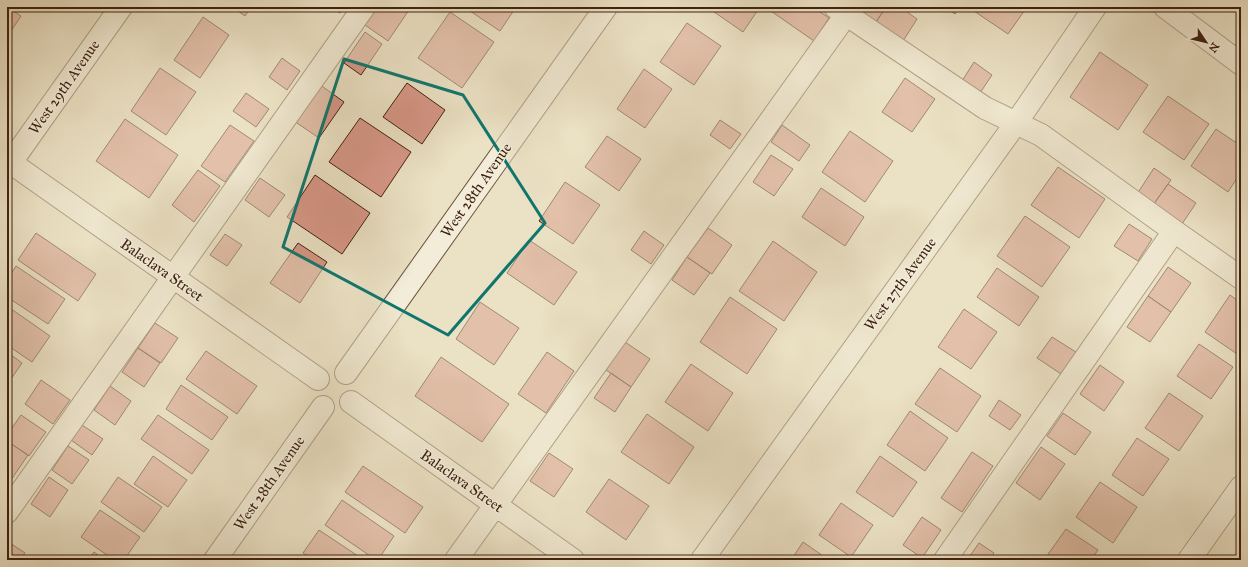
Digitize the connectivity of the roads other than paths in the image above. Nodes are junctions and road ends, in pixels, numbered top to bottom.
1 (121, 7) edge
2 (364, 7) edge
3 (606, 7) edge
4 (1095, 7) edge
5 (1165, 7) edge
6 (840, 11) edge
7 (1241, 64) edge
8 (1016, 123) junction
9 (8, 164) edge
10 (1174, 231) junction
11 (174, 278) junction
12 (1241, 278) edge
13 (346, 374) junction
14 (318, 379) junction
15 (351, 402) junction
16 (323, 407) junction
17 (1241, 487) edge
18 (495, 505) junction
19 (7, 512) edge
20 (215, 560) edge
21 (456, 560) edge
22 (572, 560) edge
23 (702, 560) edge
24 (945, 560) edge
25 (1189, 560) edge

1 - 9 street, West 29th Avenue
2 - 11 street
3 - 13 street, West 28th Avenue
4 - 8 street, West 27th Avenue
5 - 7 street
6 - 8 street
6 - 18 street
8 - 10 street
8 - 23 street, West 27th Avenue
9 - 11 street, Balaclava Street
10 - 12 street
10 - 24 street
11 - 14 street, Balaclava Street
11 - 19 street
13 - 14 street
13 - 15 street
14 - 16 street
15 - 16 street
15 - 18 street, Balaclava Street
16 - 20 street, West 28th Avenue
17 - 25 street
18 - 21 street
18 - 22 street, Balaclava Street

